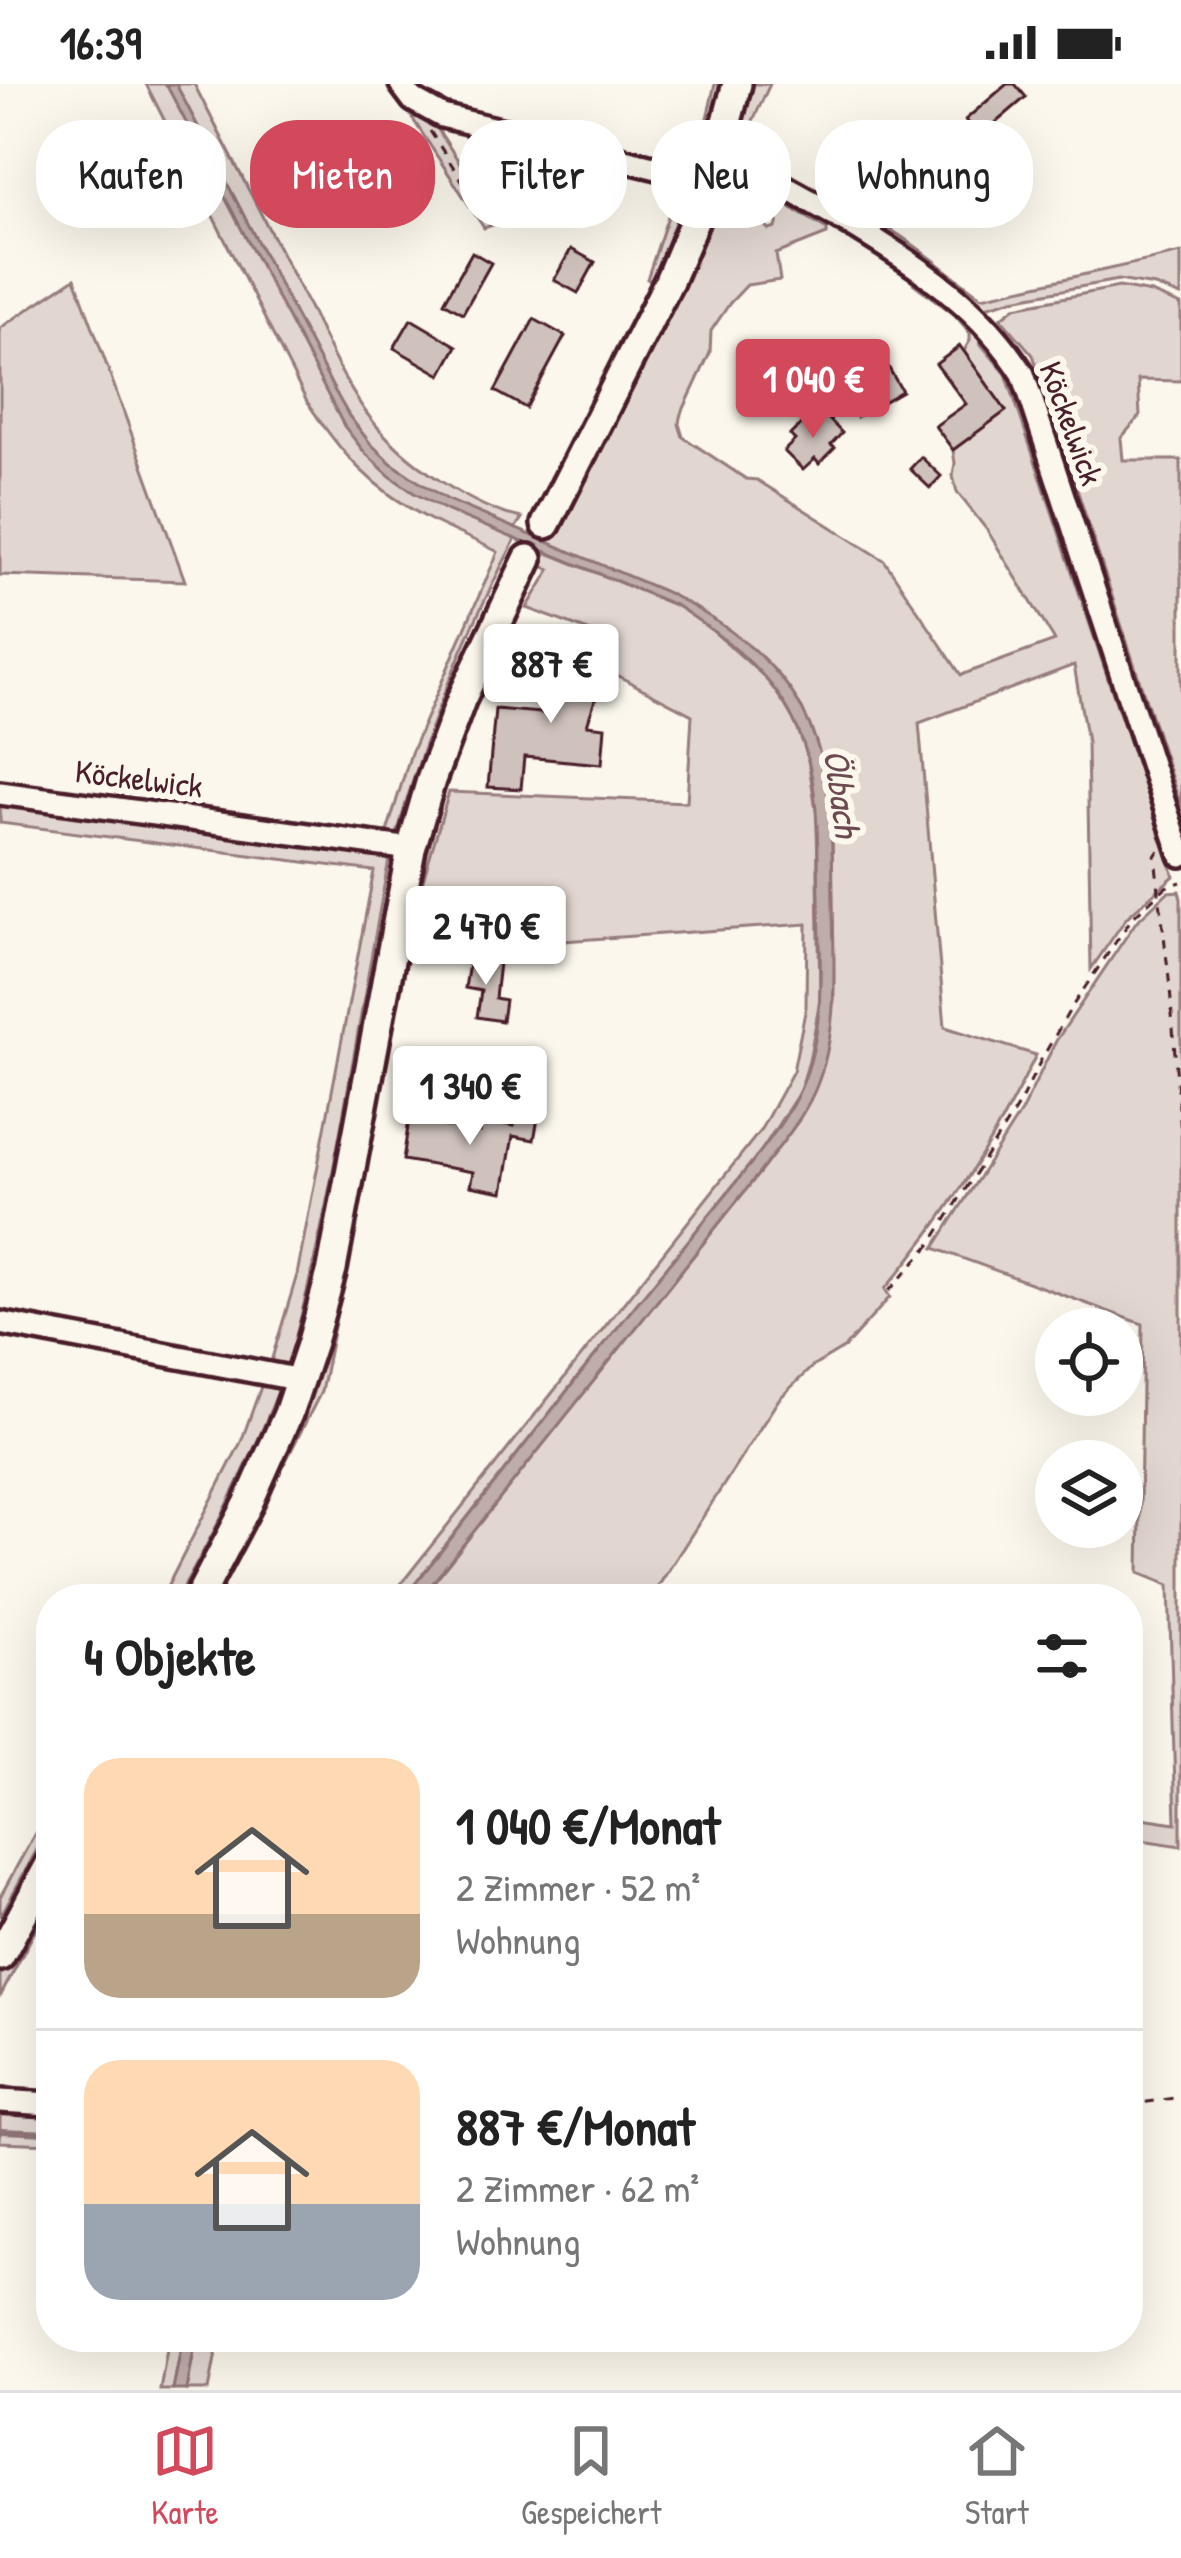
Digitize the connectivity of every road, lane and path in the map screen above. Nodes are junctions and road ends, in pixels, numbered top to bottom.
1 (401, 84) edge
2 (737, 84) edge
3 (424, 108) junction
4 (728, 120) edge
5 (651, 156) edge
6 (459, 176) edge
7 (791, 190) edge
8 (691, 228) edge
9 (546, 524) joint
10 (528, 559) joint
11 (0, 793) edge
12 (1174, 830) junction
13 (411, 849) junction
14 (1181, 855) edge
15 (1181, 881) edge
16 (1158, 895) junction
17 (1181, 1134) edge
18 (889, 1291) dead end
19 (0, 1323) edge
20 (299, 1382) junction
21 (206, 1584) edge
22 (36, 1890) edge
23 (0, 1956) edge
24 (1181, 2097) edge
25 (0, 2101) edge
26 (1143, 2102) edge
27 (36, 2103) edge

1 - 3 street, Köckelwick
2 - 4 main road
3 - 5 street, Köckelwick
3 - 6 path
7 - 12 street, Köckelwick
8 - 9 main road
9 - 10 street
10 - 13 main road
11 - 13 street, Köckelwick
12 - 14 street, Köckelwick
12 - 16 path
13 - 20 main road
15 - 16 path
16 - 17 path
16 - 18 path
19 - 20 street
20 - 21 main road
22 - 23 main road
24 - 26 path
25 - 27 street

